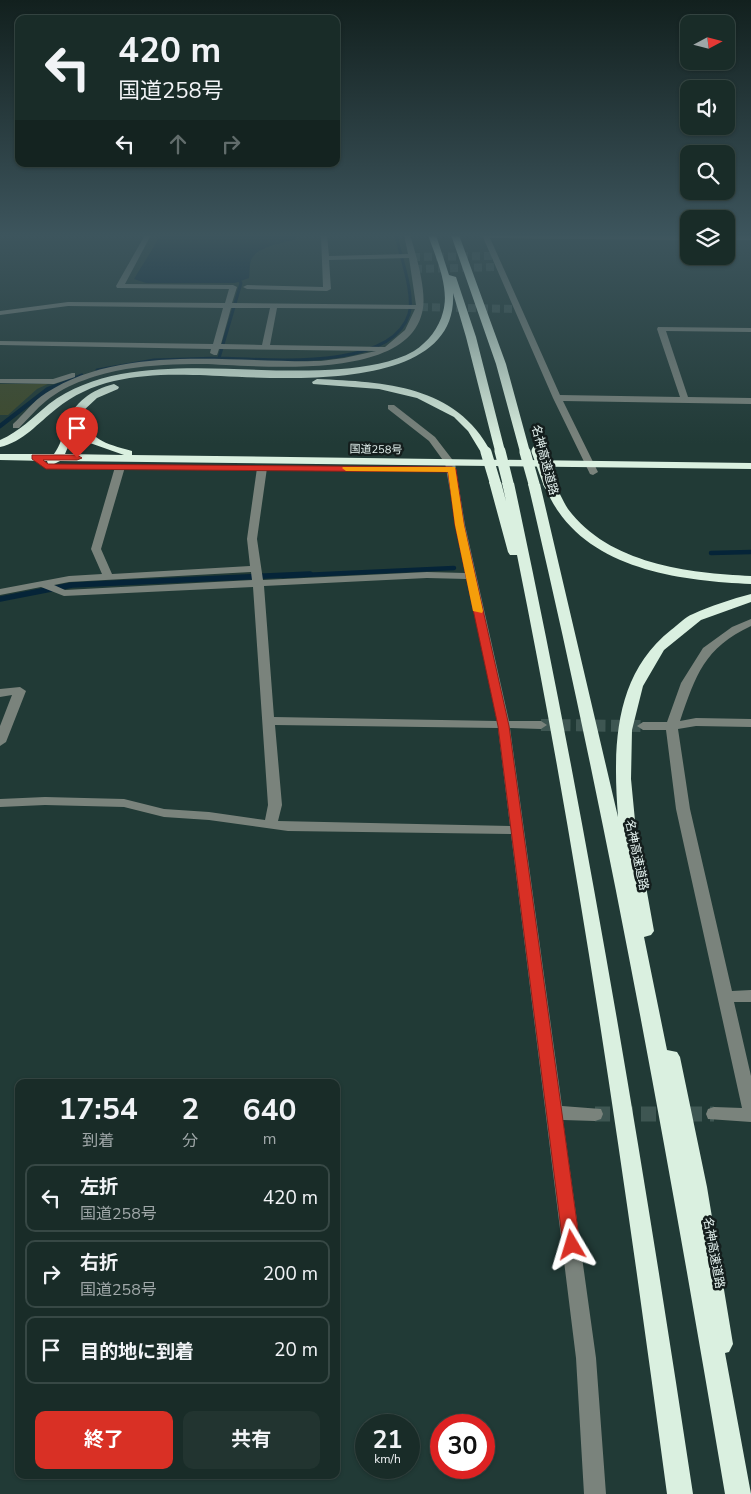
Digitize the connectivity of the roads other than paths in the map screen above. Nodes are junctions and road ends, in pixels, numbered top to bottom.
1 (63, 305) edge
2 (184, 305) edge
3 (229, 305) junction
4 (447, 305) edge
5 (461, 305) edge
6 (480, 305) edge
7 (516, 305) edge
8 (274, 306) junction
9 (417, 307) joint
10 (0, 313) edge
11 (751, 330) edge
12 (0, 343) edge
13 (221, 346) junction
14 (266, 346) junction
15 (384, 348) junction
16 (213, 360) junction
17 (93, 375) junction
18 (0, 382) edge
19 (557, 398) junction
20 (685, 400) junction
21 (751, 401) edge
22 (390, 407) dead end
23 (78, 410) junction
24 (34, 424) junction
25 (16, 426) dead end
26 (0, 444) edge
27 (0, 457) edge
28 (35, 457) junction
29 (59, 458) junction
30 (168, 459) junction
31 (0, 466) edge
32 (46, 466) junction
33 (451, 466) junction
34 (751, 466) edge
35 (120, 467) junction
36 (262, 468) junction
37 (591, 468) junction
38 (751, 474) edge
39 (502, 482) junction
40 (541, 484) junction
41 (108, 576) junction
42 (257, 576) junction
43 (471, 576) junction
44 (751, 580) edge
45 (49, 587) junction
46 (0, 592) edge
47 (751, 598) edge
48 (751, 622) edge
49 (0, 693) edge
50 (268, 722) junction
51 (751, 723) edge
52 (541, 725) tunnel mouth
53 (504, 726) junction
54 (643, 726) tunnel mouth
55 (672, 726) junction
56 (0, 742) edge
57 (0, 803) edge
58 (271, 824) junction
59 (518, 830) junction
60 (751, 996) edge
61 (726, 997) junction
62 (555, 1113) junction
63 (596, 1114) tunnel mouth
64 (714, 1114) tunnel mouth
65 (751, 1114) edge
66 (595, 1494) edge
67 (680, 1494) edge
68 (738, 1494) edge

1 - 10 street
2 - 3 street
3 - 8 street
3 - 13 street
4 - 24 highway
5 - 39 highway, bridge
6 - 40 highway, 名神高速道路, bridge
7 - 19 street
8 - 9 street
8 - 14 street
9 - 15 street
11 - 20 street
12 - 13 street
13 - 14 street
13 - 16 street
14 - 15 street
15 - 16 street
16 - 17 street
17 - 18 street
17 - 25 street
19 - 20 street
19 - 37 street
20 - 21 street
22 - 33 street
23 - 29 highway
23 - 30 highway
23 - 39 highway, bridge
24 - 26 highway
24 - 28 highway
27 - 28 highway, 国道258号
28 - 29 highway, 国道258号
28 - 32 highway
29 - 30 highway, 国道258号
29 - 32 highway
30 - 33 highway, 国道258号
31 - 32 highway, 国道258号
32 - 35 highway, 国道258号
33 - 36 highway, 国道258号
33 - 37 highway, 国道258号
33 - 43 street
34 - 37 highway, 国道258号
35 - 36 highway, 国道258号
35 - 41 street
36 - 42 street
37 - 38 highway, 国道258号
39 - 67 highway
40 - 44 highway
40 - 68 highway, 名神高速道路
41 - 42 street
41 - 45 street
42 - 43 street
42 - 45 street
42 - 50 street
43 - 53 street
45 - 46 street
47 - 68 highway
48 - 55 street
49 - 56 street
50 - 53 street
50 - 58 street
51 - 55 street
52 - 53 street
53 - 59 street
54 - 55 street
55 - 61 street
57 - 58 street
58 - 59 street
59 - 62 street
60 - 61 street
61 - 65 street
62 - 63 street
62 - 66 street
64 - 65 street

